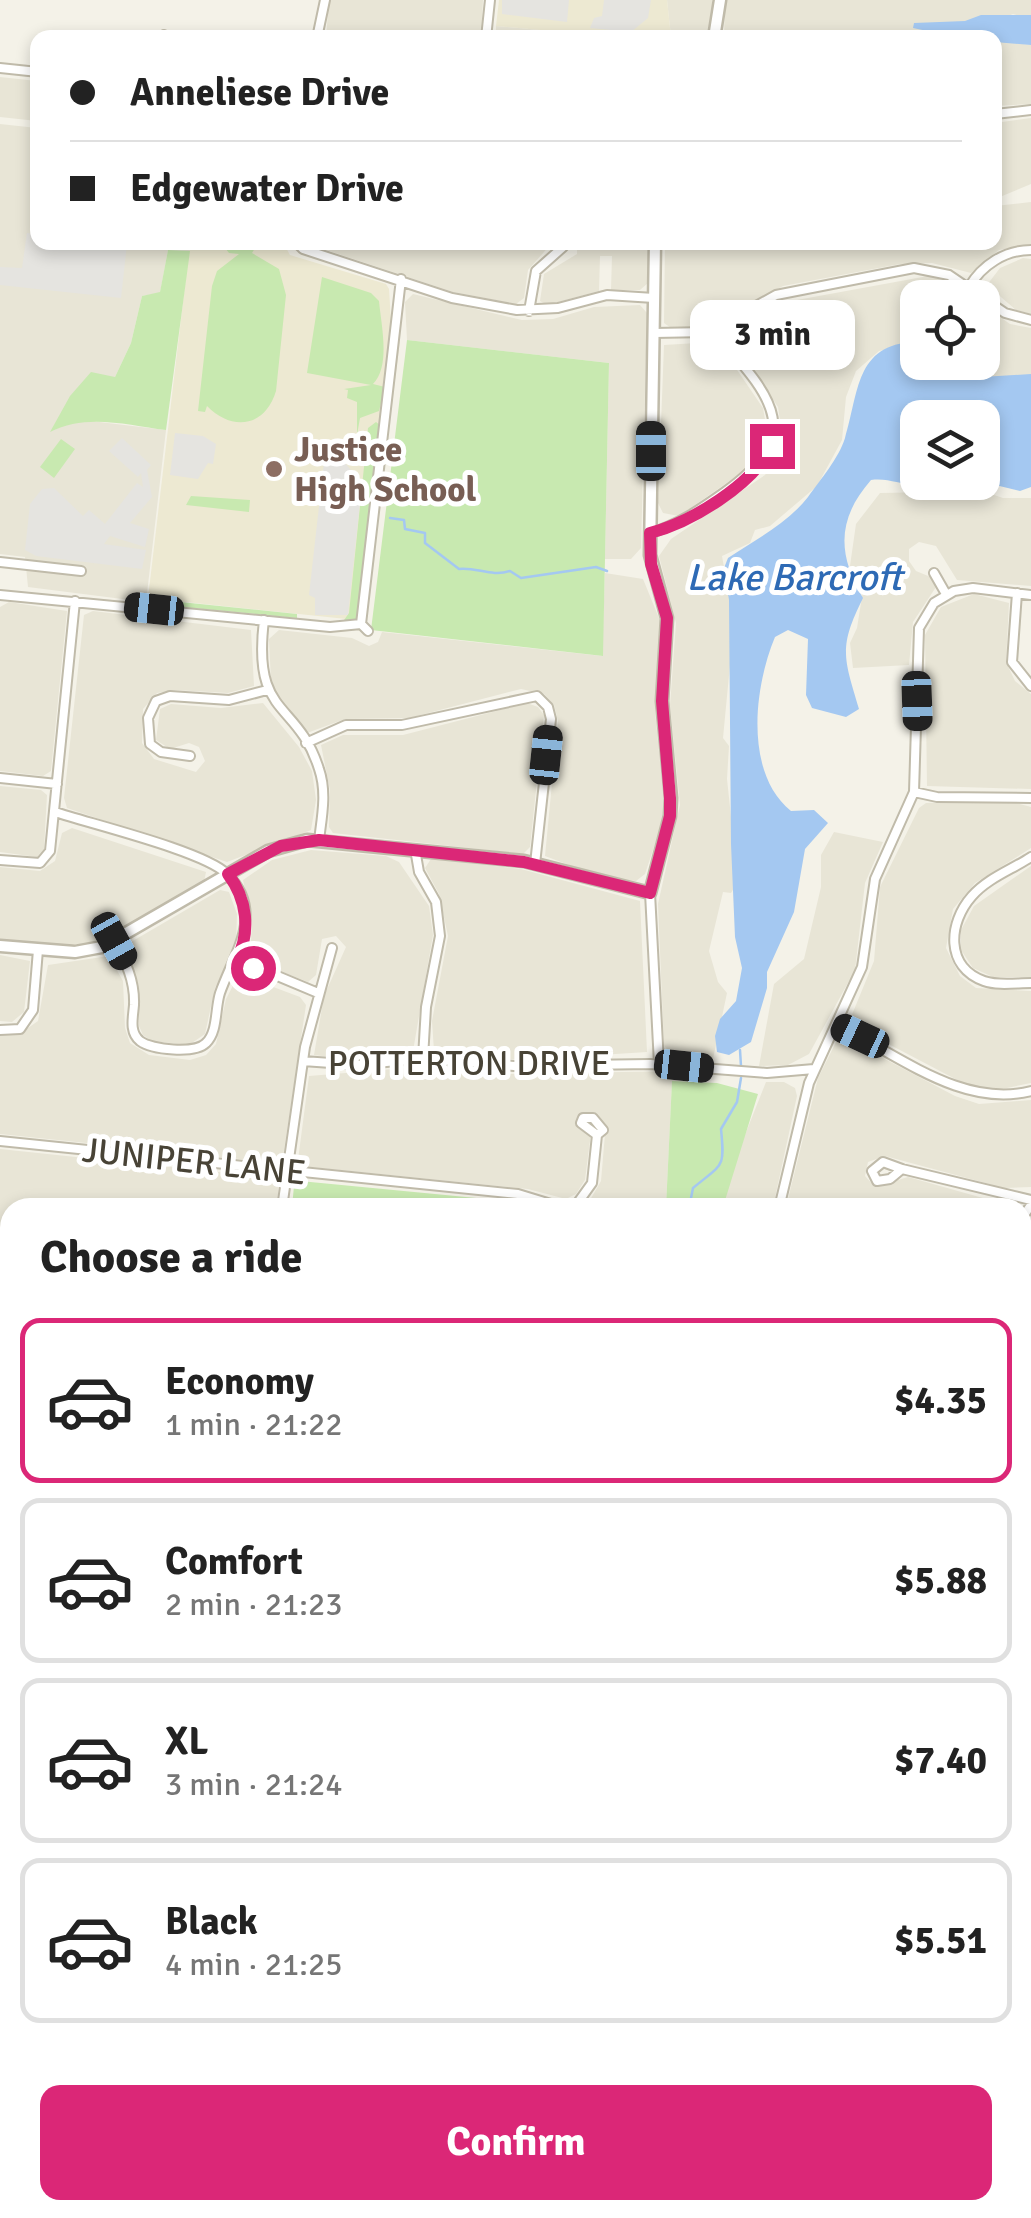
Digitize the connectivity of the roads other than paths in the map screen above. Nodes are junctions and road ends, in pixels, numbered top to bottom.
1 (324, 0) edge
2 (490, 0) edge
3 (720, 0) edge
4 (318, 30) edge
5 (487, 30) edge
6 (715, 30) edge
7 (0, 68) edge
8 (30, 71) edge
9 (1031, 110) edge
10 (1002, 113) edge
11 (312, 250) edge
12 (560, 250) edge
13 (655, 250) edge
14 (1031, 250) edge
15 (401, 280) junction
16 (955, 280) edge
17 (975, 280) edge
18 (654, 298) junction
19 (1000, 309) edge
20 (529, 311) junction
21 (1031, 320) edge
22 (714, 331) junction
23 (654, 333) junction
24 (650, 533) junction
25 (0, 562) edge
26 (81, 571) dead end
27 (934, 573) dead end
28 (946, 594) junction
29 (1017, 594) junction
30 (0, 595) edge
31 (1031, 595) edge
32 (75, 601) junction
33 (264, 620) junction
34 (361, 624) junction
35 (368, 631) dead end
36 (1031, 686) edge
37 (267, 690) junction
38 (306, 743) junction
39 (190, 756) dead end
40 (0, 778) edge
41 (57, 784) junction
42 (914, 792) junction
43 (1031, 798) edge
44 (55, 812) junction
45 (319, 840) junction
46 (414, 849) junction
47 (1031, 857) edge
48 (0, 860) edge
49 (535, 864) junction
50 (228, 874) junction
51 (650, 893) junction
52 (114, 941) junction
53 (0, 946) edge
54 (332, 948) dead end
55 (38, 950) junction
56 (237, 959) junction
57 (1031, 983) edge
58 (318, 993) junction
59 (836, 1025) junction
60 (0, 1030) edge
61 (423, 1058) junction
62 (303, 1061) junction
63 (658, 1064) junction
64 (814, 1069) junction
65 (1031, 1091) edge
66 (597, 1135) dead end
67 (0, 1141) edge
68 (902, 1168) dead end
69 (288, 1172) junction
70 (284, 1198) edge
71 (531, 1198) edge
72 (581, 1198) edge
73 (782, 1198) edge
74 (1016, 1198) edge

1 - 4 street
2 - 5 street
3 - 6 street
7 - 8 street
9 - 10 street
11 - 15 street
12 - 20 street
13 - 18 street
14 - 17 street
15 - 20 street
15 - 34 street
16 - 22 street
18 - 20 street
18 - 23 street
19 - 21 street
22 - 23 street
22 - 24 street
23 - 24 street
24 - 51 street
25 - 26 street
27 - 28 street
28 - 29 street
28 - 42 street
29 - 31 street
29 - 36 street
30 - 32 street
32 - 33 street
32 - 41 street
33 - 34 street
33 - 37 street
34 - 35 street
37 - 38 street
37 - 39 street
38 - 45 street
38 - 49 street
40 - 41 street
41 - 44 street
42 - 43 street
42 - 59 street
44 - 48 street
44 - 50 street
45 - 46 street
45 - 50 street
46 - 49 street
46 - 61 street
47 - 57 street
49 - 51 street
50 - 52 street
50 - 56 street
51 - 63 street
52 - 55 street
52 - 56 street
53 - 55 street
54 - 58 street
55 - 60 street
56 - 58 street
58 - 62 street
59 - 64 street
59 - 65 street
61 - 62 street, POTTERTON DRIVE
61 - 63 street, POTTERTON DRIVE
62 - 69 street
63 - 64 street, POTTERTON DRIVE
64 - 73 street
66 - 72 street
67 - 69 street, JUNIPER LANE
68 - 74 street
69 - 70 street
69 - 71 street, JUNIPER LANE

